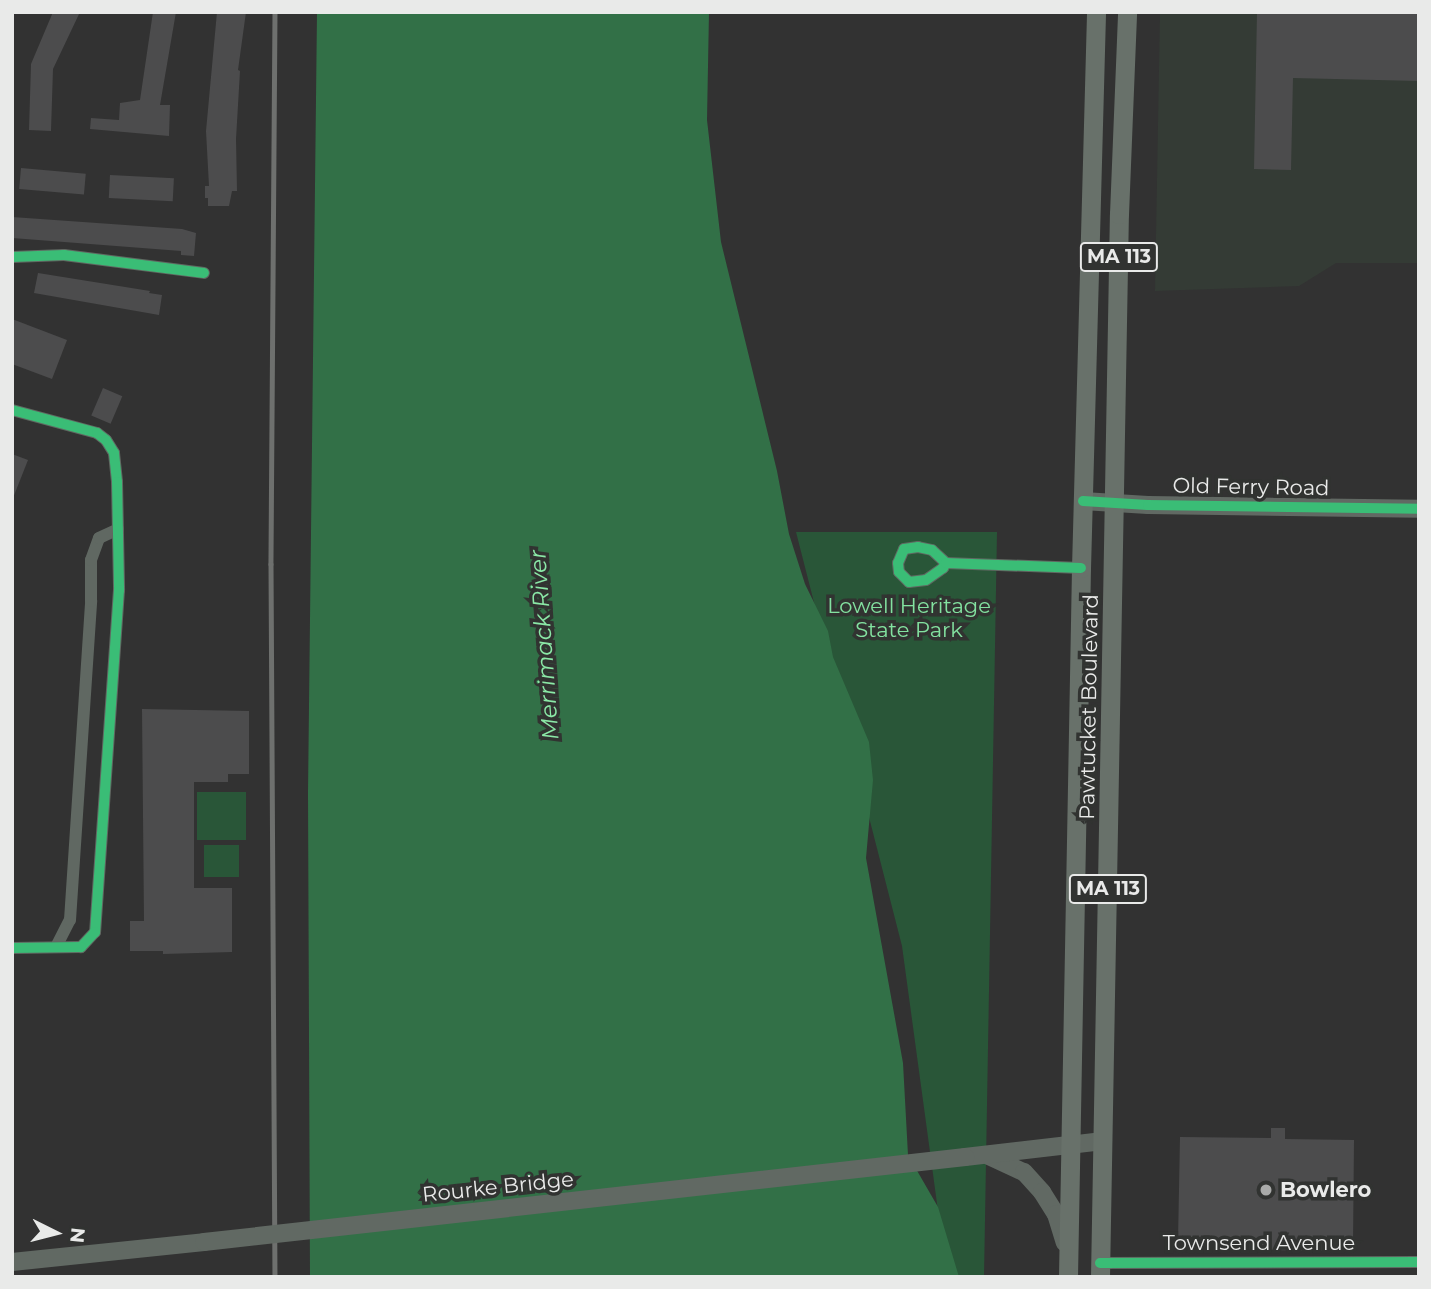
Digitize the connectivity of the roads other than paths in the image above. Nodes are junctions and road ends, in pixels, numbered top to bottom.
1 (1096, 12) edge
2 (1127, 12) edge
3 (12, 257) edge
4 (204, 273) dead end
5 (12, 410) edge
6 (1083, 501) junction
7 (1115, 501) junction
8 (1419, 509) edge
9 (118, 529) junction
10 (946, 563) dead end
11 (1081, 568) junction
12 (56, 947) junction
13 (12, 948) edge
14 (1103, 1141) junction
15 (1072, 1145) junction
16 (989, 1156) junction
17 (12, 1262) edge
18 (1419, 1262) edge
19 (1100, 1270) edge
20 (1068, 1277) edge

1 - 6 main road, Pawtucket Boulevard / MA 113
2 - 7 main road, Pawtucket Boulevard / MA 113
3 - 4 street
5 - 9 street
6 - 7 main road, Old Ferry Road
6 - 11 main road, Pawtucket Boulevard / MA 113
7 - 8 main road, Old Ferry Road
7 - 14 main road, Pawtucket Boulevard / MA 113
9 - 12 street
9 - 12 street
10 - 11 street
11 - 15 main road, Pawtucket Boulevard / MA 113
12 - 13 street
14 - 15 main road, Rourke Bridge
14 - 19 main road, Pawtucket Boulevard / MA 113
15 - 16 main road, Rourke Bridge
15 - 20 main road, Pawtucket Boulevard / MA 113
16 - 17 main road, Rourke Bridge, bridge
16 - 20 main road, Rourke Bridge
18 - 19 street, Townsend Avenue

